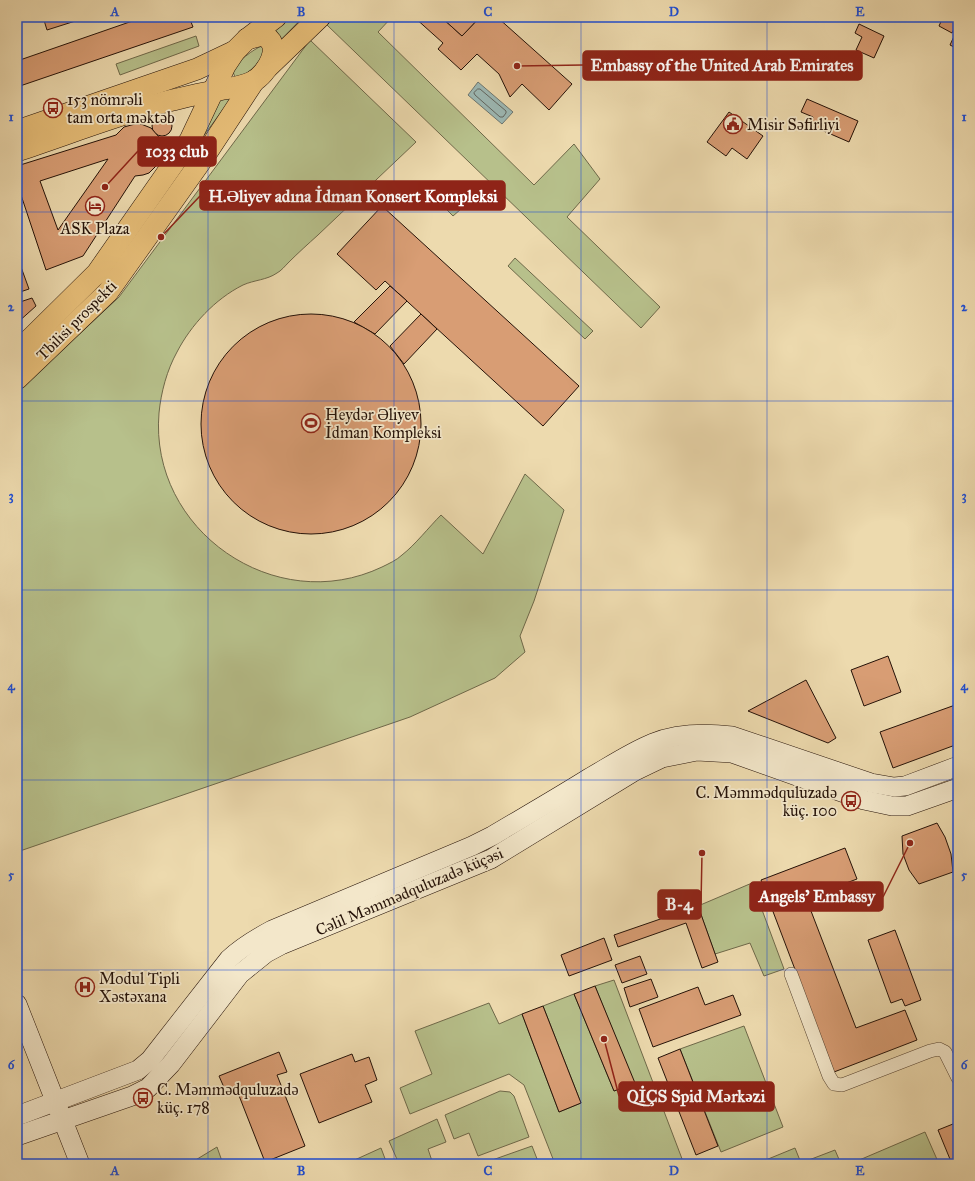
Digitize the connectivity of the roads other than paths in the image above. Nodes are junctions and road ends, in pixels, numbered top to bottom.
1 (276, 17) edge
2 (320, 17) edge
3 (236, 52) junction
4 (253, 79) junction
5 (214, 91) junction
6 (161, 104) junction
7 (17, 131) edge
8 (190, 140) junction
9 (17, 151) edge
10 (17, 352) edge
11 (17, 379) edge
12 (958, 766) edge
13 (894, 787) junction
14 (958, 788) edge
15 (892, 806) junction
16 (242, 960) junction
17 (791, 974) dead end
18 (17, 1004) edge
19 (172, 1048) junction
20 (958, 1077) edge
21 (56, 1102) junction
22 (17, 1116) edge
23 (63, 1120) junction
24 (17, 1136) edge
25 (80, 1164) edge

1 - 3 main road, Tbilisi prospekti
2 - 4 main road, Tbilisi prospekti
3 - 4 main road
3 - 4 main road
3 - 5 main road, Tbilisi prospekti
3 - 7 main road
4 - 5 main road
4 - 11 main road, Tbilisi prospekti
5 - 6 main road
5 - 8 main road, Tbilisi prospekti
6 - 8 main road
6 - 9 main road
8 - 10 main road, Tbilisi prospekti
12 - 13 main road, Cəlil Məmmədquluzadə küçəsi
13 - 15 main road
13 - 16 main road, Cəlil Məmmədquluzadə küçəsi
14 - 15 main road, Cəlil Məmmədquluzadə küçəsi
15 - 16 main road, Cəlil Məmmədquluzadə küçəsi
16 - 19 main road, Cəlil Məmmədquluzadə küçəsi
17 - 20 street
18 - 21 main road
19 - 21 main road, Cəlil Məmmədquluzadə küçəsi
19 - 23 main road, Cəlil Məmmədquluzadə küçəsi
21 - 22 main road, Cəlil Məmmədquluzadə küçəsi
21 - 23 main road
23 - 24 main road, Cəlil Məmmədquluzadə küçəsi
23 - 25 main road

